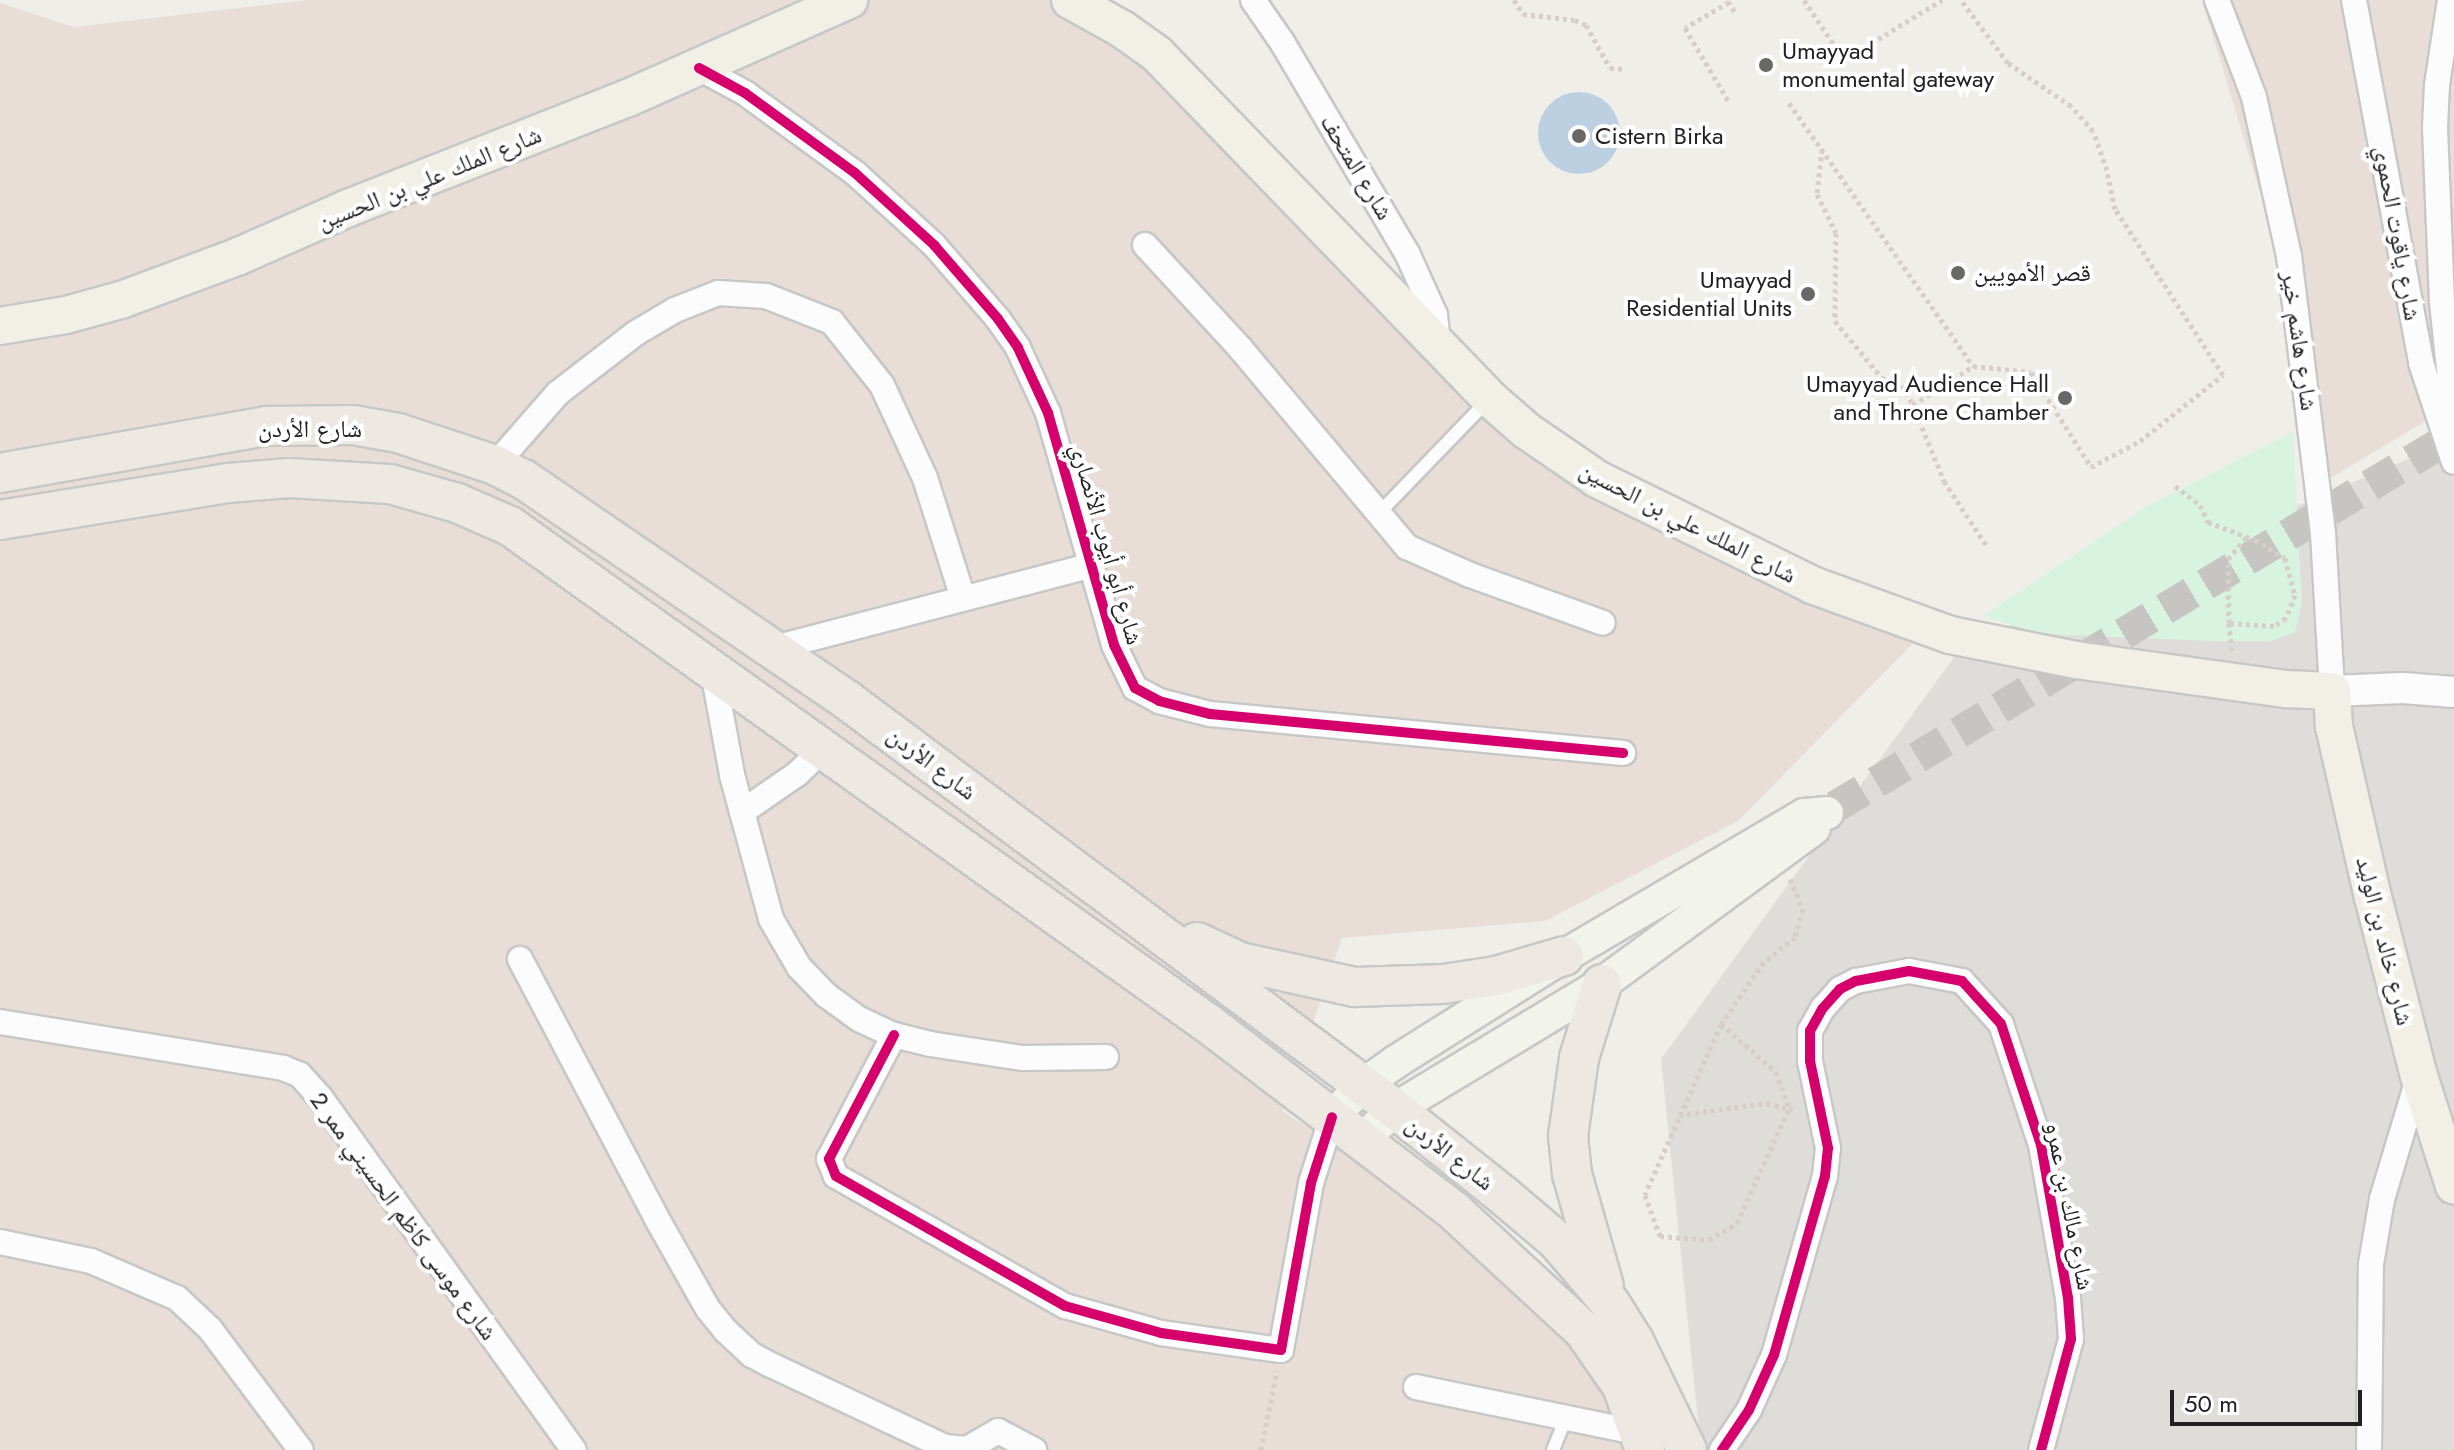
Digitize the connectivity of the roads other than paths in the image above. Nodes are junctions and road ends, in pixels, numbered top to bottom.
1 (849, 0) edge
2 (1070, 0) edge
3 (1253, 0) edge
4 (2217, 0) edge
5 (2354, 0) edge
6 (2450, 0) edge
7 (699, 68) junction
8 (1145, 245) dead end
9 (2410, 298) junction
10 (2442, 302) junction
11 (0, 326) edge
12 (1438, 343) junction
13 (1489, 398) junction
14 (2454, 417) edge
15 (2454, 462) edge
16 (495, 465) junction
17 (0, 473) edge
18 (1379, 513) junction
19 (0, 520) edge
20 (1092, 565) junction
21 (963, 598) junction
22 (1603, 623) dead end
23 (770, 649) junction
24 (713, 671) junction
25 (2332, 691) junction
26 (2454, 692) edge
27 (824, 748) junction
28 (1623, 753) dead end
29 (742, 812) junction
30 (1133, 912) junction
31 (1564, 956) junction
32 (520, 959) dead end
33 (1602, 984) junction
34 (0, 1022) edge
35 (894, 1035) junction
36 (1106, 1057) dead end
37 (1363, 1085) junction
38 (2434, 1102) edge
39 (1395, 1109) junction
40 (1332, 1117) junction
41 (1363, 1139) junction
42 (2454, 1186) edge
43 (0, 1242) edge
44 (1610, 1303) junction
45 (1416, 1387) dead end
46 (1566, 1417) junction
47 (1642, 1442) edge
48 (301, 1450) edge
49 (574, 1450) edge
50 (1034, 1450) edge
51 (1553, 1450) edge
52 (1687, 1450) edge
53 (1722, 1450) edge
54 (2041, 1450) edge
55 (2369, 1450) edge

1 - 7 main road, شارع الملك علي بن الحسين
2 - 12 main road, شارع الملك علي بن الحسين
3 - 12 street, شارع المتحف
4 - 25 street, شارع هاشم خير
5 - 9 street, شارع ياقوت الحموي
6 - 10 street
7 - 11 main road, شارع الملك علي بن الحسين
7 - 20 street, شارع أبو أيوب الأنصاري
8 - 18 street
9 - 10 street
9 - 15 street, شارع ياقوت الحموي
10 - 14 street
12 - 13 main road, شارع الملك علي بن الحسين
13 - 18 lane
13 - 25 main road, شارع الملك علي بن الحسين
16 - 17 highway, شارع الأردن
16 - 21 street
16 - 23 highway, شارع الأردن
18 - 22 street
19 - 24 highway, شارع الأردن
20 - 21 street
20 - 28 street, شارع أبو أيوب الأنصاري
21 - 23 street
23 - 30 highway, شارع الأردن
24 - 27 highway, شارع الأردن
24 - 29 street
25 - 26 street
25 - 38 main road, شارع خالد بن الوليد
27 - 29 street
27 - 40 highway, شارع الأردن
29 - 35 street
30 - 31 highway
30 - 37 highway, شارع الأردن
31 - 33 main road
31 - 37 main road
32 - 50 street
33 - 39 main road
33 - 44 highway
34 - 49 street, شارع موسى كاظم الحسيني ممر 2
35 - 36 street
35 - 40 street
37 - 39 highway, شارع الأردن
37 - 40 main road
38 - 42 main road, شارع خالد بن الوليد
38 - 55 street
39 - 41 main road
39 - 44 highway, شارع الأردن
40 - 41 highway, شارع الأردن
41 - 47 highway, شارع الأردن
43 - 48 street
44 - 52 highway, شارع الأردن
45 - 46 street
46 - 47 street
46 - 51 lane
53 - 54 street, شارع مالك بن عمرو

